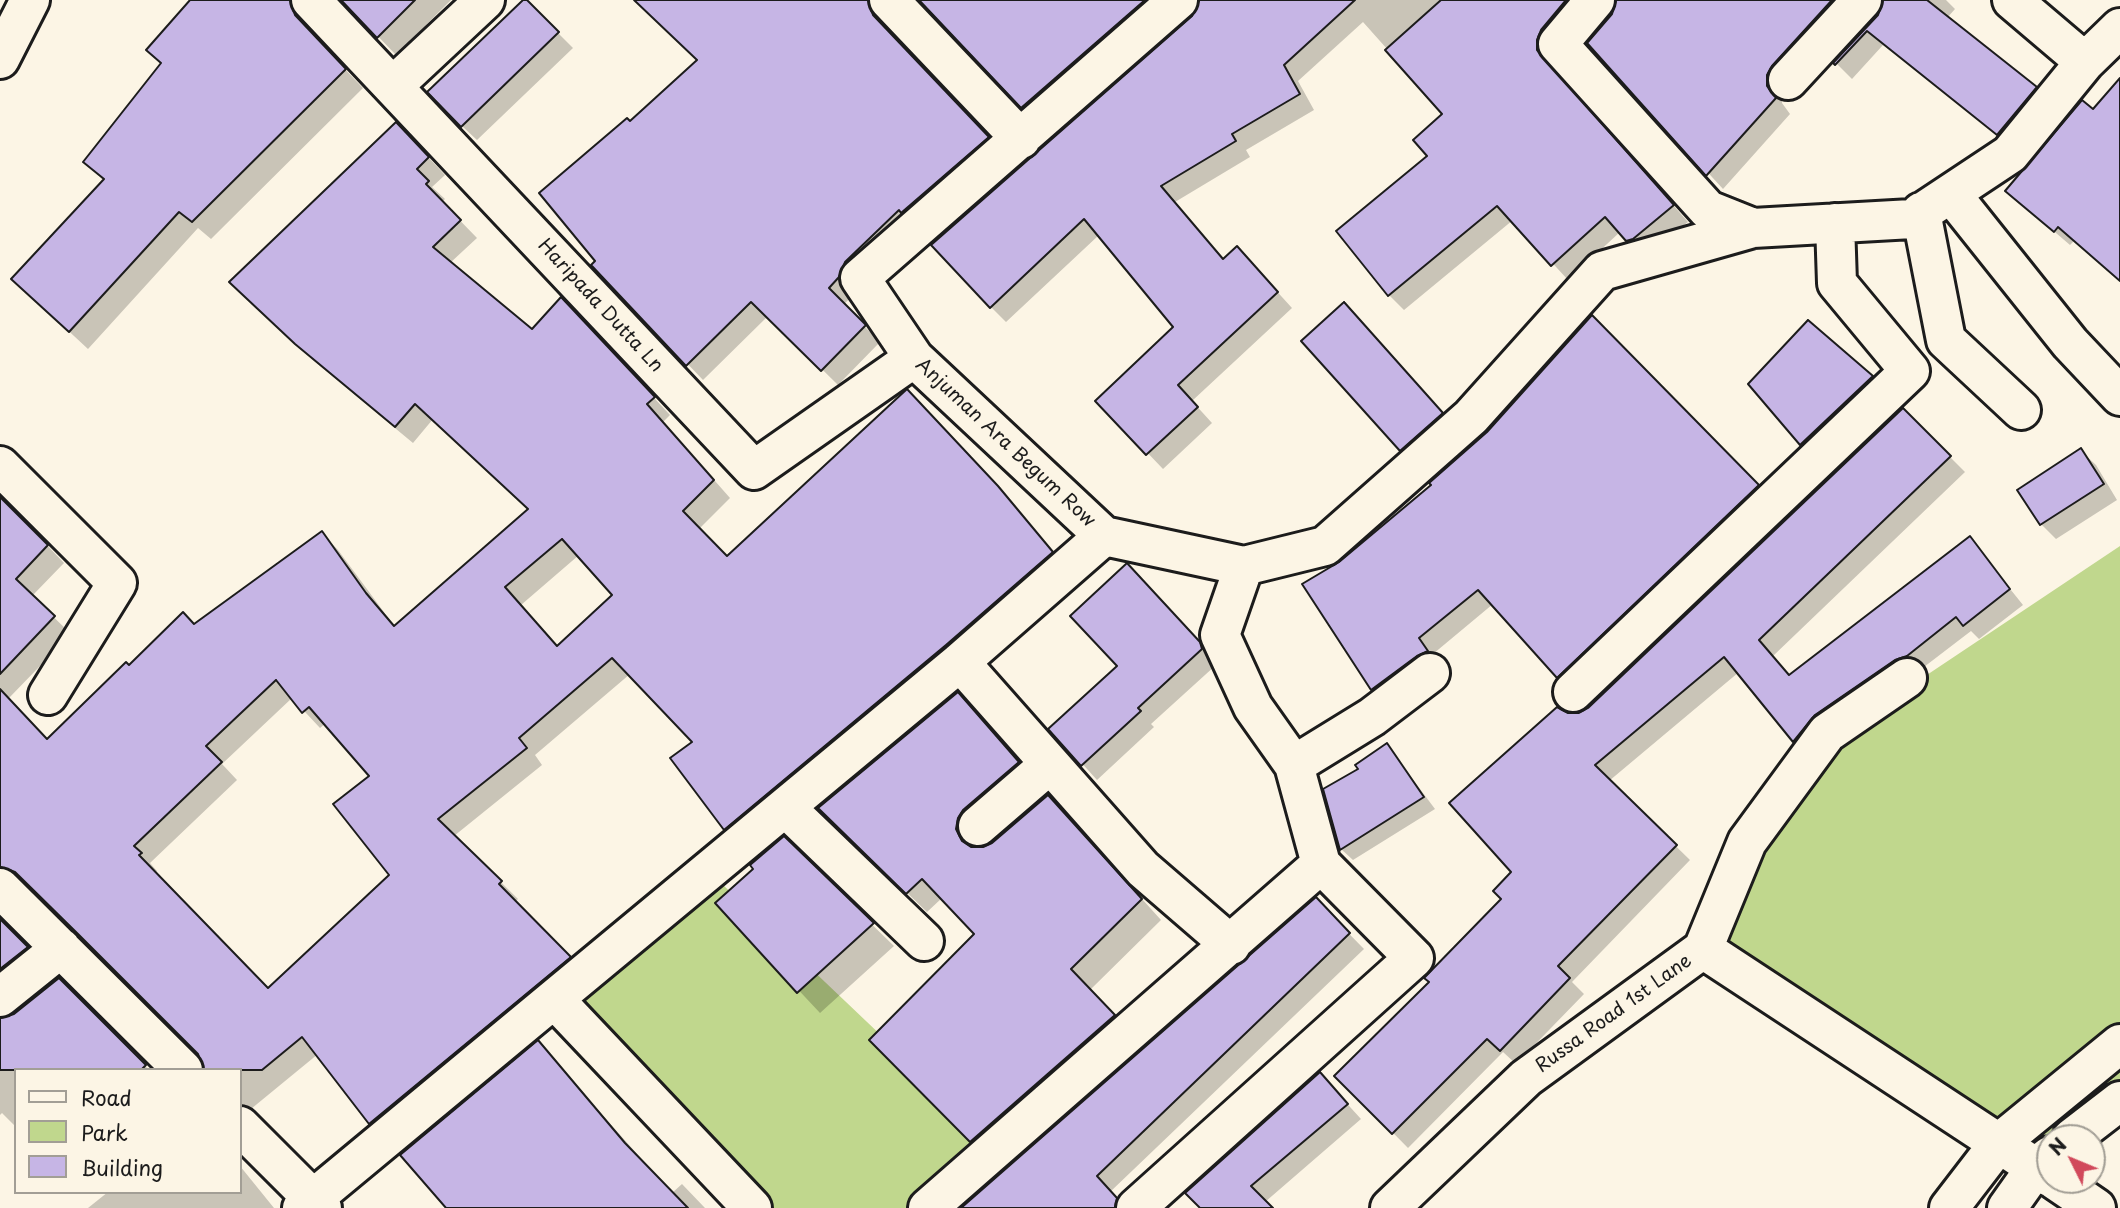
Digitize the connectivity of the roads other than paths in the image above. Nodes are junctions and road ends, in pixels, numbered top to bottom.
1 (30, 0) edge
2 (311, 0) edge
3 (485, 0) edge
4 (889, 0) edge
5 (1178, 0) edge
6 (1594, 0) edge
7 (1861, 0) edge
8 (2012, 0) edge
9 (2120, 28) edge
10 (0, 59) edge
11 (2085, 62) junction
12 (1788, 80) dead end
13 (393, 86) junction
14 (1021, 139) junction
15 (1937, 203) junction
16 (1835, 223) junction
17 (1753, 228) junction
18 (914, 358) junction
19 (2120, 396) edge
20 (2021, 410) dead end
21 (0, 466) edge
22 (1104, 536) junction
23 (1244, 566) junction
24 (960, 662) junction
25 (1430, 673) dead end
26 (1907, 678) dead end
27 (1573, 692) dead end
28 (48, 695) dead end
29 (1050, 764) junction
30 (1294, 765) junction
31 (786, 808) junction
32 (978, 826) dead end
33 (1321, 864) junction
34 (0, 888) edge
35 (924, 941) dead end
36 (1231, 945) junction
37 (61, 948) junction
38 (1703, 949) junction
39 (0, 997) edge
40 (556, 1000) junction
41 (2120, 1044) edge
42 (181, 1068) edge
43 (2120, 1101) edge
44 (2090, 1124) edge
45 (242, 1128) edge
46 (1999, 1143) junction
47 (2036, 1163) edge
48 (2036, 1181) edge
49 (2078, 1194) edge
50 (312, 1205) edge
51 (752, 1208) edge
52 (928, 1208) edge
53 (1136, 1208) edge
54 (1390, 1208) edge
55 (1949, 1208) edge
56 (2007, 1208) edge
57 (2096, 1208) edge

1 - 10 street
2 - 13 street, Haripada Dutta Ln
3 - 13 street
4 - 14 street
5 - 14 street
6 - 17 street
7 - 12 street
8 - 11 street
9 - 11 street, Anjuman Ara Begum Row
11 - 15 street, Anjuman Ara Begum Row
13 - 18 street, Haripada Dutta Ln
14 - 18 street, Anjuman Ara Begum Row
15 - 16 street, Anjuman Ara Begum Row
15 - 19 street
15 - 20 street
16 - 17 street, Anjuman Ara Begum Row
16 - 27 street
17 - 23 street, Anjuman Ara Begum Row
18 - 22 street, Anjuman Ara Begum Row
21 - 28 street
22 - 23 street, Anjuman Ara Begum Row
22 - 24 street
23 - 30 street
24 - 29 street
24 - 31 street
25 - 30 street
26 - 38 street
29 - 32 street
29 - 36 street
30 - 33 street
31 - 35 street
31 - 40 street
33 - 36 street
33 - 53 street
34 - 37 street
36 - 52 street
37 - 39 street
37 - 42 street
38 - 46 street, Russa Road 1st Lane
38 - 54 street, Russa Road 1st Lane
40 - 50 street
40 - 51 street
41 - 46 street
43 - 44 street
45 - 50 street
46 - 47 street, Russa Road 1st Lane
46 - 55 street
48 - 56 street
49 - 57 street, Russa Road 1st Lane

